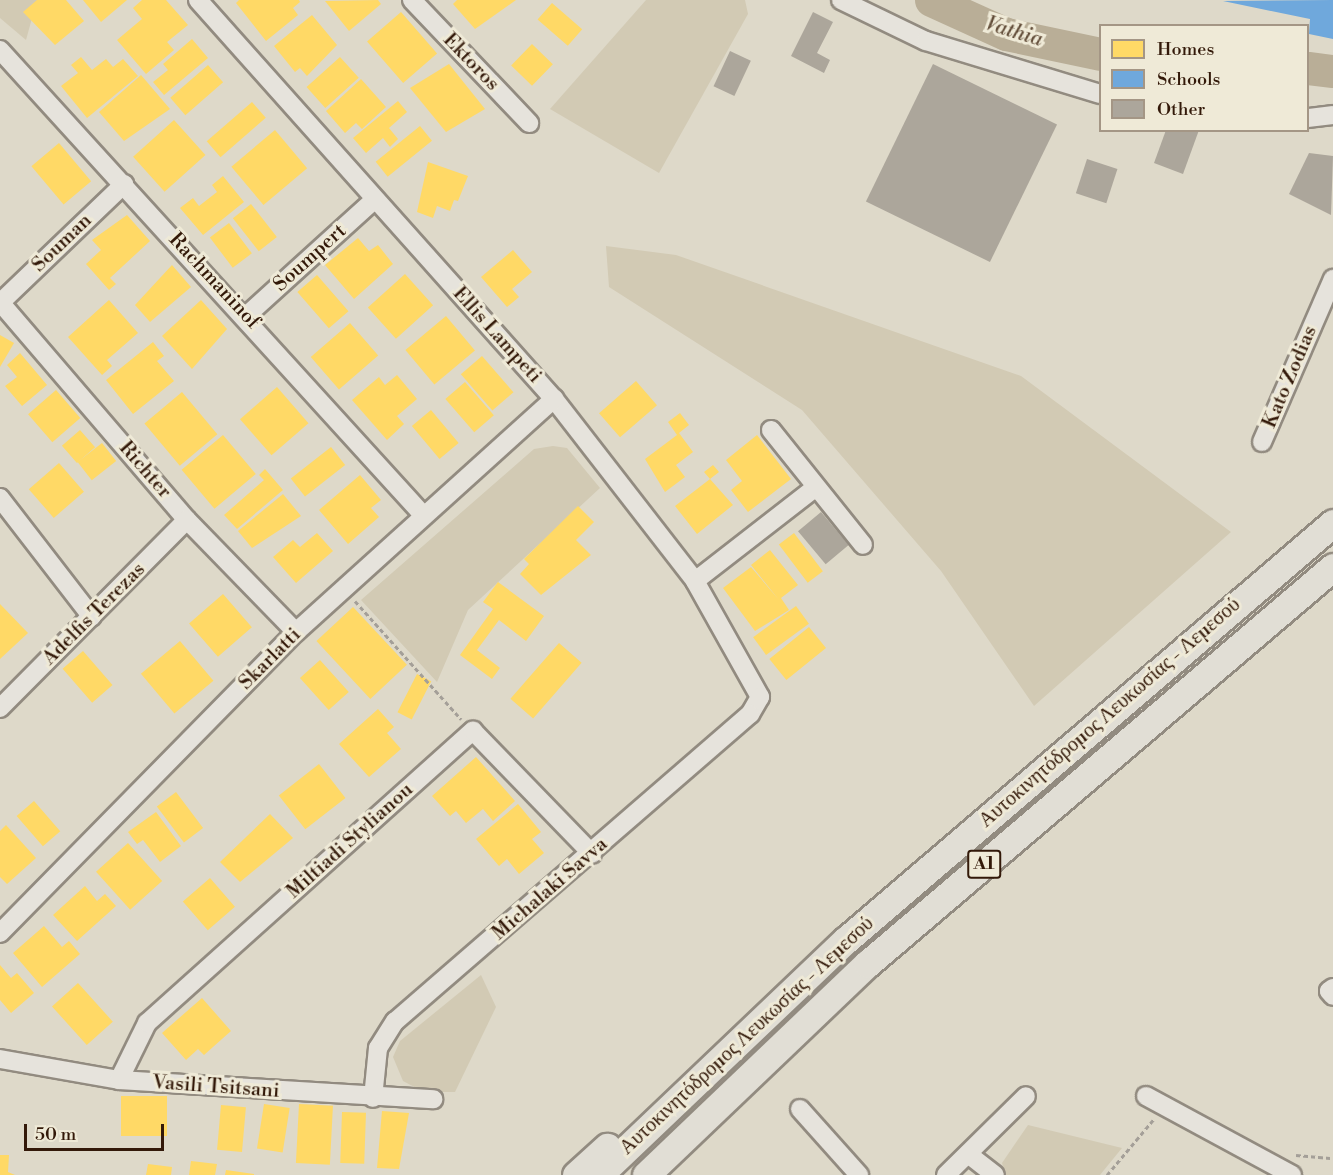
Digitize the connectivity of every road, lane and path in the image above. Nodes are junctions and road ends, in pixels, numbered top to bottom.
1 (198, 0) edge
2 (412, 0) edge
3 (841, 0) edge
4 (0, 50) edge
5 (1099, 93) edge
6 (1333, 115) edge
7 (1309, 118) edge
8 (529, 123) dead end
9 (124, 184) junction
10 (374, 200) junction
11 (1333, 279) edge
12 (0, 302) edge
13 (1328, 305) edge
14 (246, 316) junction
15 (554, 399) junction
16 (771, 430) dead end
17 (1262, 442) dead end
18 (816, 487) junction
19 (0, 498) edge
20 (424, 516) junction
21 (187, 520) junction
22 (1333, 523) edge
23 (863, 545) dead end
24 (1333, 567) edge
25 (695, 581) junction
26 (344, 589) junction
27 (92, 617) junction
28 (296, 632) junction
29 (760, 697) joint
30 (1, 705) edge
31 (473, 731) junction
32 (592, 854) junction
33 (0, 933) edge
34 (846, 940) junction
35 (0, 1059) edge
36 (119, 1080) junction
37 (1026, 1096) dead end
38 (1146, 1096) dead end
39 (372, 1098) junction
40 (433, 1099) dead end
41 (1164, 1106) junction
42 (800, 1109) dead end
43 (968, 1154) junction
44 (576, 1175) edge
45 (599, 1175) edge
46 (646, 1175) edge
47 (859, 1175) edge
48 (946, 1175) edge
49 (994, 1175) edge
50 (1107, 1175) edge
51 (1292, 1175) edge

1 - 10 street, Ellis Lampeti
2 - 8 street, Ektoros
3 - 5 street
4 - 9 street, Rachmaninof
6 - 7 street
9 - 12 street, Souman
9 - 14 street, Rachmaninof
10 - 14 street, Soumpert
10 - 15 street, Ellis Lampeti
11 - 13 street, Kato Zodias
12 - 21 street, Richter
13 - 17 street, Kato Zodias
14 - 20 street, Rachmaninof
15 - 20 street, Skarlatti
15 - 25 street, Ellis Lampeti
16 - 18 street
18 - 23 street
18 - 25 street
19 - 27 street
20 - 26 street, Skarlatti
21 - 27 street, Adelfis Terezas
21 - 28 street, Richter
22 - 34 highway, Αυτοκινητόδρομος Λευκωσίας - Λεμεσού / A1
24 - 46 highway, Αυτοκινητόδρομος Λευκωσίας - Λεμεσού / A1
25 - 29 street, Ellis Lampeti
26 - 28 street, Skarlatti
26 - 31 path
27 - 30 street, Adelfis Terezas
28 - 33 street, Skarlatti
29 - 32 street, Michalaki Savva
31 - 32 street
31 - 36 street, Miltiadi Stylianou
32 - 39 street, Michalaki Savva
34 - 44 highway
34 - 45 highway, Αυτοκινητόδρομος Λευκωσίας - Λεμεσού / A1
35 - 36 street, Vasili Tsitsani
36 - 39 street, Vasili Tsitsani
37 - 43 street
38 - 41 street
39 - 40 street, Vasili Tsitsani
41 - 50 path
41 - 51 street
42 - 47 street
43 - 48 street
43 - 49 street

